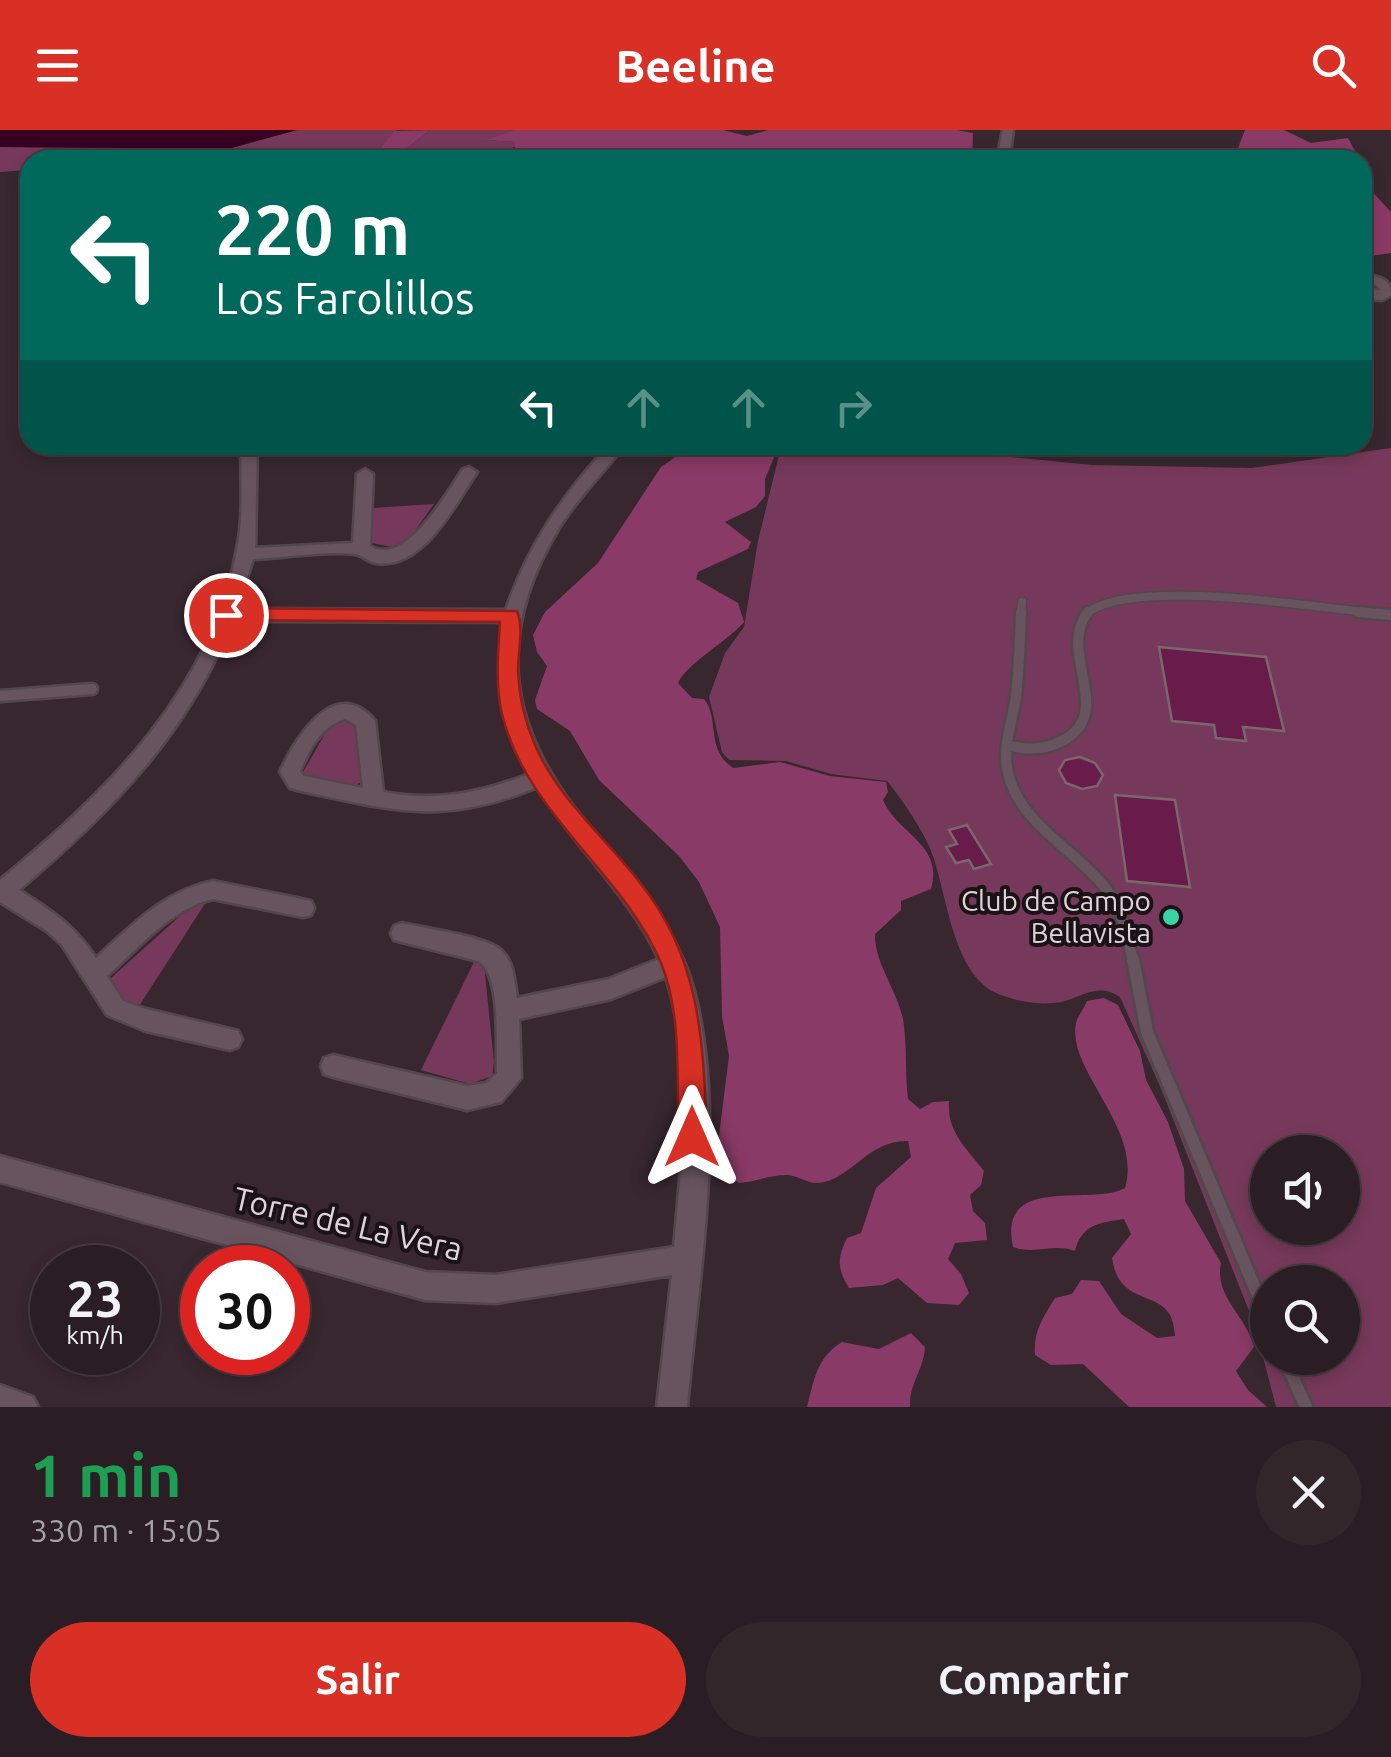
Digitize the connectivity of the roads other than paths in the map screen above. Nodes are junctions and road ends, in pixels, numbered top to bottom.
1 (1372, 280) edge
2 (1372, 296) edge
3 (249, 455) edge
4 (607, 455) edge
5 (469, 472) dead end
6 (365, 474) dead end
7 (361, 548) junction
8 (245, 554) junction
9 (1022, 602) dead end
10 (226, 615) junction
11 (510, 616) junction
12 (1391, 616) edge
13 (92, 689) dead end
14 (0, 696) edge
15 (1008, 745) junction
16 (540, 778) junction
17 (374, 798) junction
18 (1, 892) edge
19 (303, 908) dead end
20 (402, 934) dead end
21 (674, 963) junction
22 (94, 975) junction
23 (507, 1011) junction
24 (230, 1039) dead end
25 (333, 1066) dead end
26 (0, 1169) edge
27 (685, 1259) junction
28 (1250, 1278) edge
29 (1292, 1375) edge
30 (0, 1400) edge
31 (23, 1407) edge
32 (672, 1407) edge
33 (1306, 1407) edge

1 - 2 street
3 - 8 street
4 - 11 street
5 - 7 street
6 - 7 street
7 - 8 street
8 - 10 street
9 - 15 lane
10 - 11 street
10 - 18 street
11 - 16 street
12 - 15 lane
13 - 14 lane
15 - 28 lane
16 - 17 street
16 - 21 street
17 - 17 street
18 - 22 street
19 - 22 street
20 - 23 street
21 - 23 street
21 - 27 street
22 - 24 street
23 - 25 street
26 - 27 street, Torre de La Vera
27 - 32 street
29 - 33 lane
30 - 31 street

